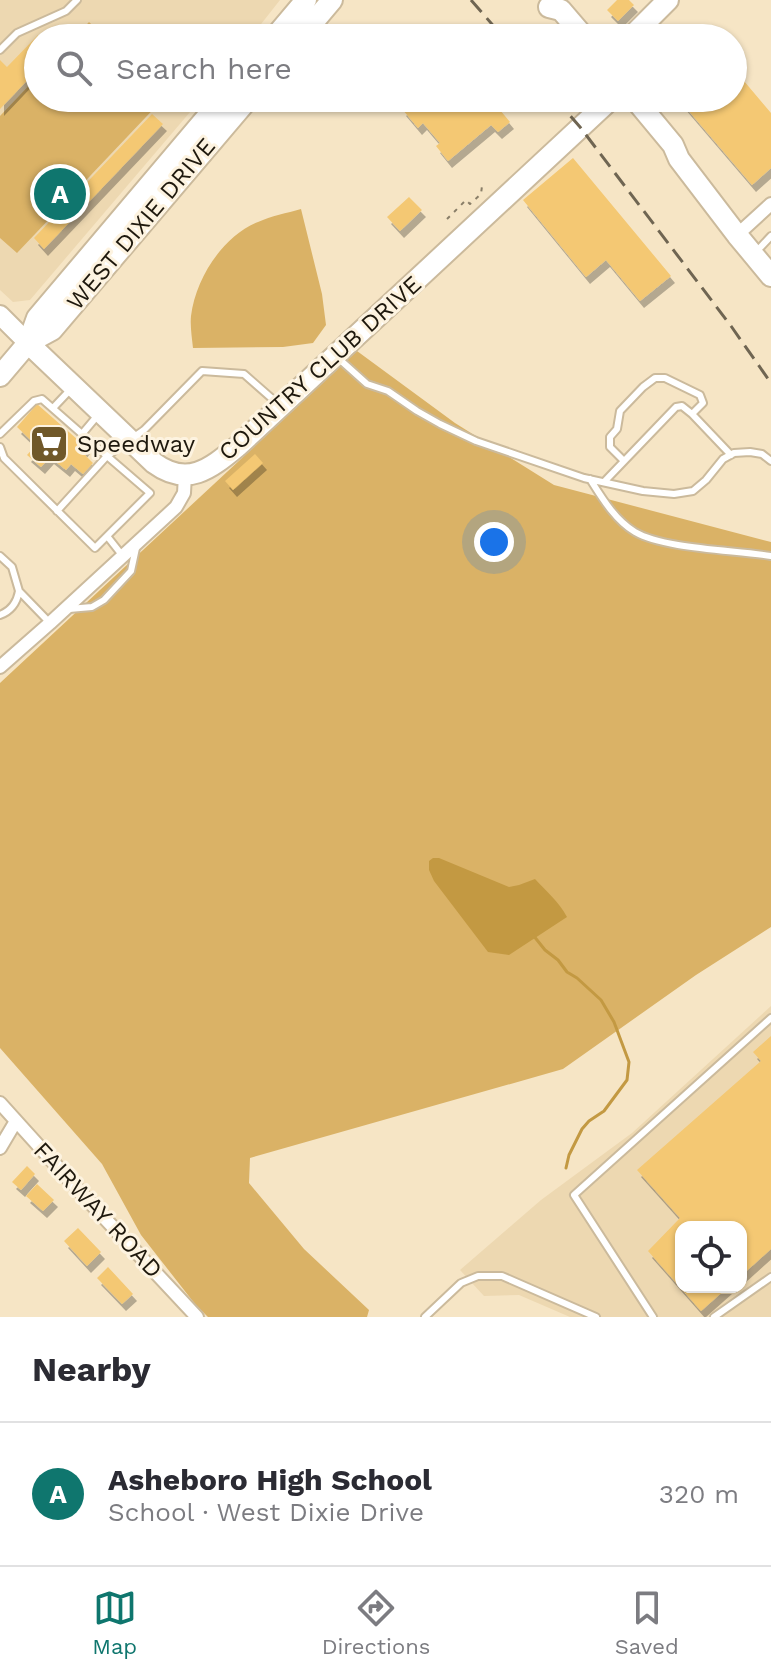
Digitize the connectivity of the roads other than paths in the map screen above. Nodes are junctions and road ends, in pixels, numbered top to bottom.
1 (77, 0) edge
2 (306, 0) edge
3 (332, 0) edge
4 (668, 0) edge
5 (546, 4) edge
6 (37, 24) edge
7 (286, 24) edge
8 (312, 24) edge
9 (556, 24) edge
10 (573, 24) edge
11 (644, 24) edge
12 (24, 30) edge
13 (0, 50) edge
14 (211, 112) edge
15 (237, 112) edge
16 (597, 112) edge
17 (632, 112) edge
18 (646, 112) edge
19 (679, 159) junction
20 (771, 204) edge
21 (737, 235) junction
22 (771, 236) edge
23 (753, 254) junction
24 (771, 276) edge
25 (0, 315) edge
26 (28, 343) junction
27 (335, 355) junction
28 (0, 376) edge
29 (73, 386) junction
30 (281, 406) junction
31 (53, 408) junction
32 (101, 412) junction
33 (692, 414) junction
34 (0, 434) edge
35 (82, 434) junction
36 (129, 439) junction
37 (0, 447) edge
38 (731, 455) junction
39 (107, 456) junction
40 (624, 461) junction
41 (771, 461) edge
42 (185, 475) junction
43 (590, 479) junction
44 (604, 482) junction
45 (57, 511) junction
46 (107, 536) junction
47 (138, 542) junction
48 (0, 556) edge
49 (123, 556) junction
50 (771, 556) edge
51 (19, 591) junction
52 (65, 609) junction
53 (0, 615) edge
54 (50, 623) junction
55 (0, 667) edge
56 (771, 1018) edge
57 (0, 1103) edge
58 (16, 1121) junction
59 (0, 1148) edge
60 (771, 1277) edge
61 (197, 1317) edge
62 (425, 1317) edge
63 (596, 1317) edge
64 (653, 1317) edge
65 (714, 1317) edge

1 - 6 lane
2 - 7 main road
3 - 8 main road
4 - 11 main road
5 - 9 main road
5 - 10 main road
12 - 13 lane
14 - 26 main road, WEST DIXIE DRIVE
15 - 26 main road, WEST DIXIE DRIVE
16 - 27 main road, COUNTRY CLUB DRIVE
17 - 19 main road
18 - 19 main road
19 - 21 main road
20 - 21 street
21 - 23 main road
22 - 23 lane
23 - 24 main road
25 - 26 main road
26 - 28 main road, WEST DIXIE DRIVE
26 - 29 main road
27 - 30 main road, COUNTRY CLUB DRIVE
27 - 43 lane
29 - 31 lane
29 - 32 main road
30 - 36 lane
30 - 42 main road, COUNTRY CLUB DRIVE
31 - 34 lane
31 - 35 lane
32 - 35 lane
32 - 36 main road
33 - 38 lane
33 - 40 lane
33 - 40 lane
35 - 39 lane
36 - 39 lane
36 - 42 main road
37 - 45 lane
38 - 41 lane
38 - 44 lane
39 - 45 lane
39 - 46 lane
40 - 44 lane
42 - 47 street
43 - 44 lane
43 - 50 lane
45 - 46 lane
46 - 49 lane
47 - 49 street
47 - 52 lane
48 - 51 lane
49 - 52 street
51 - 53 lane
51 - 54 lane
52 - 54 street
54 - 55 street
56 - 64 lane
57 - 58 street, FAIRWAY ROAD
58 - 59 street
58 - 61 street, FAIRWAY ROAD
60 - 65 lane
62 - 63 lane

